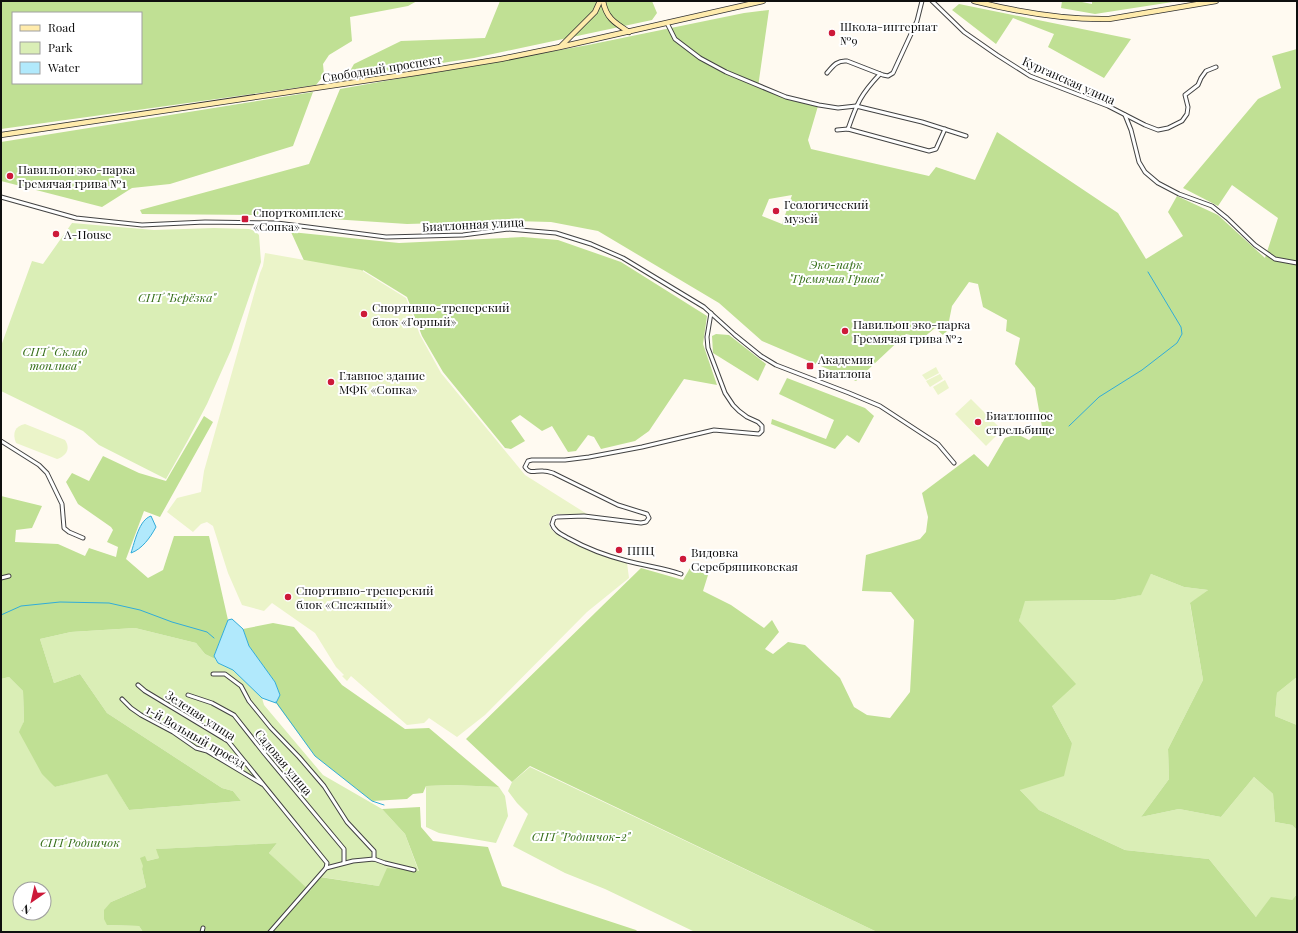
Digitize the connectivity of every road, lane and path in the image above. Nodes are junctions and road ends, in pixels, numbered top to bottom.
1 (601, 1) edge
2 (763, 1) edge
3 (922, 1) edge
4 (932, 1) edge
5 (974, 1) edge
6 (1216, 1) edge
7 (667, 23) junction
8 (629, 32) junction
9 (560, 47) junction
10 (1216, 67) dead end
11 (827, 73) dead end
12 (880, 74) junction
13 (856, 106) junction
14 (1125, 115) junction
15 (848, 129) junction
16 (945, 129) junction
17 (837, 130) dead end
18 (1, 135) edge
19 (966, 136) dead end
20 (1, 196) edge
21 (1297, 263) edge
22 (711, 313) junction
23 (1, 441) edge
24 (954, 463) dead end
25 (83, 538) dead end
26 (681, 574) dead end
27 (9, 576) dead end
28 (1, 578) edge
29 (213, 674) dead end
30 (138, 685) dead end
31 (188, 695) dead end
32 (122, 699) dead end
33 (264, 785) junction
34 (374, 859) junction
35 (344, 862) junction
36 (326, 868) junction
37 (414, 870) dead end
38 (270, 932) edge

1 - 8 main road
1 - 9 main road
2 - 7 main road, Свободный проспект
3 - 12 street
4 - 14 street, Курганская улица
5 - 6 main road
7 - 8 main road, Свободный проспект
7 - 13 street
8 - 9 main road, Свободный проспект
9 - 18 main road, Свободный проспект
10 - 14 street, Курганская улица
11 - 12 street
12 - 13 street
13 - 15 street
13 - 16 street
14 - 21 street
15 - 16 street
15 - 17 street
16 - 19 street
20 - 22 street, Биатлонная улица
22 - 24 street, Биатлонная улица
22 - 26 street
23 - 25 street
27 - 28 street
29 - 34 street
30 - 33 street, Зеленая улица
31 - 35 street, Садовая улица
32 - 33 street, 1-й Вольный проезд
33 - 36 street, Зеленая улица
34 - 35 street
34 - 37 street
35 - 36 street
36 - 38 street

